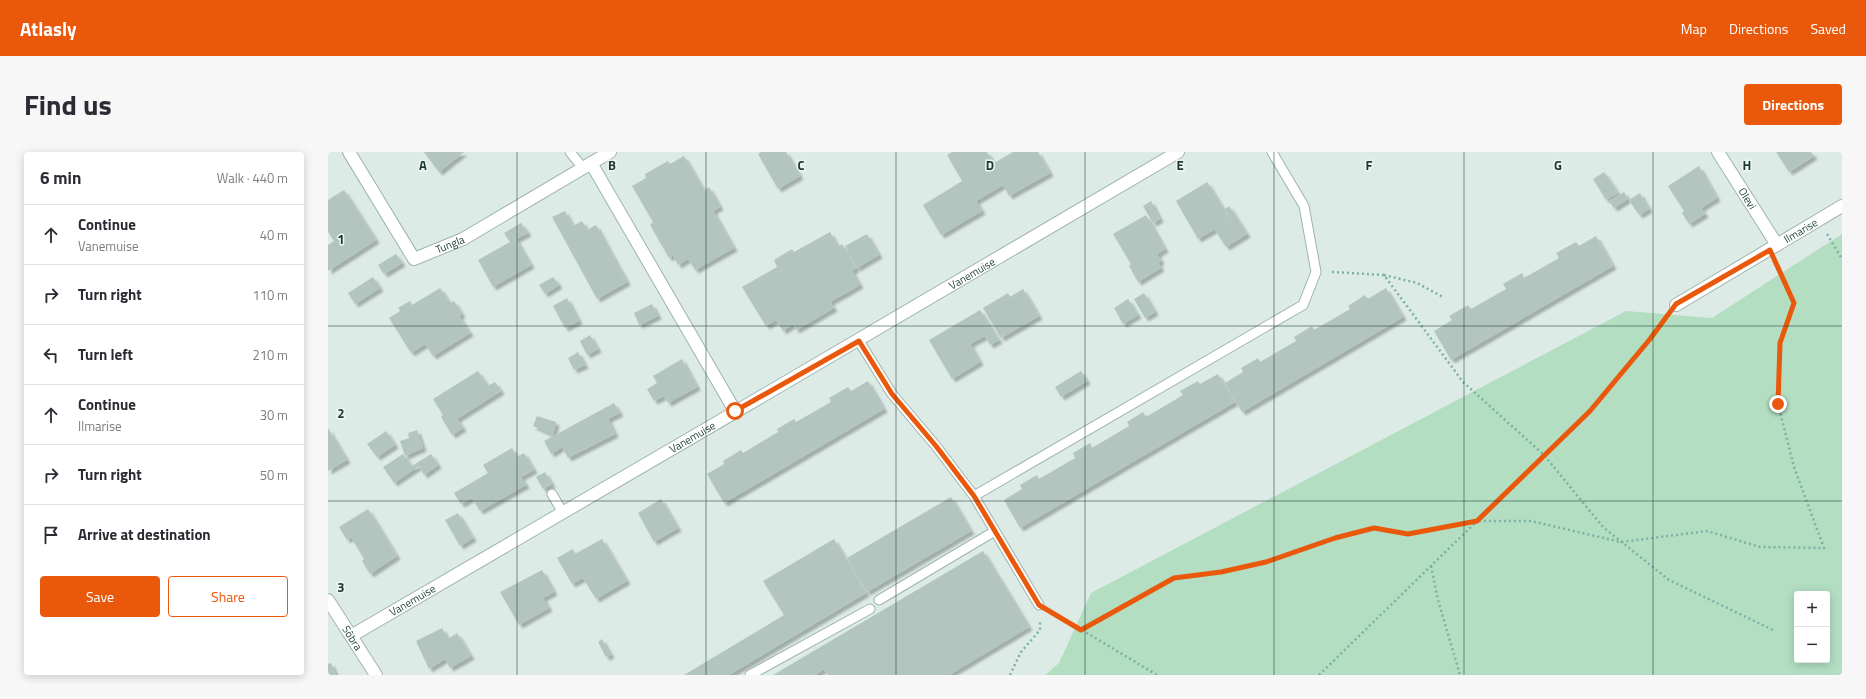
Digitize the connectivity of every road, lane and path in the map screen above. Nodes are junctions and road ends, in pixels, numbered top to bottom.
1 (349, 152) edge
2 (570, 152) edge
3 (610, 152) edge
4 (1178, 152) edge
5 (1272, 152) edge
6 (1718, 152) edge
7 (587, 165) junction
8 (1842, 206) edge
9 (1819, 220) junction
10 (1773, 248) junction
11 (1842, 259) edge
12 (1316, 272) junction
13 (1384, 275) junction
14 (1443, 297) dead end
15 (1676, 304) joint
16 (859, 341) junction
17 (735, 411) junction
18 (1544, 455) junction
19 (552, 494) dead end
20 (974, 496) junction
21 (563, 512) junction
22 (1477, 521) junction
23 (995, 531) junction
24 (1621, 542) junction
25 (1431, 566) junction
26 (328, 600) edge
27 (879, 600) dead end
28 (1039, 605) junction
29 (870, 609) dead end
30 (1081, 630) junction
31 (1773, 630) dead end
32 (351, 636) junction
33 (376, 675) edge
34 (750, 675) edge
35 (1010, 675) edge
36 (1157, 675) edge
37 (1319, 675) edge
38 (1460, 675) edge

1 - 7 street, Tungla
2 - 7 lane
3 - 7 street, Tungla
4 - 16 street, Vanemuise
5 - 12 lane
6 - 10 street, Olevi
7 - 17 street
8 - 9 street, Ilmarise
9 - 10 street, Ilmarise
9 - 11 path
10 - 15 street, Ilmarise
10 - 24 path
12 - 13 path
12 - 20 lane
13 - 14 path
13 - 18 path
15 - 18 path
16 - 17 street, Vanemuise
16 - 20 lane
17 - 21 street, Vanemuise
18 - 22 path
18 - 24 path
19 - 21 lane
20 - 23 lane
21 - 32 street, Vanemuise
22 - 24 path
22 - 25 path
22 - 30 path
23 - 27 lane
23 - 28 lane
24 - 31 path
25 - 37 path
25 - 38 path
26 - 32 street, Sõbra
28 - 30 path
28 - 35 path
29 - 34 lane
30 - 36 path
32 - 33 street, Sõbra

